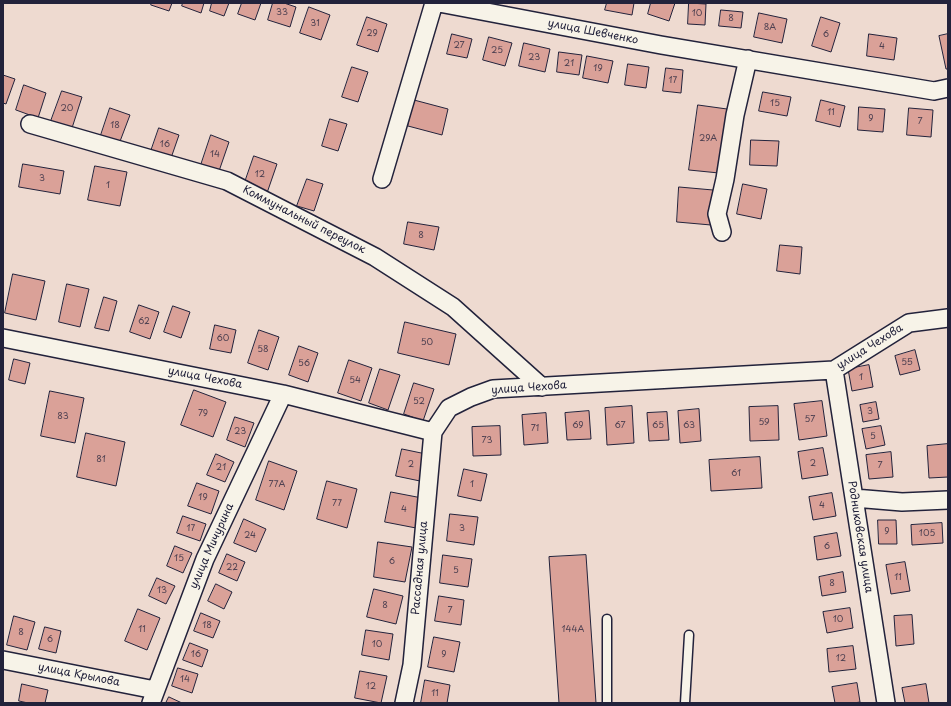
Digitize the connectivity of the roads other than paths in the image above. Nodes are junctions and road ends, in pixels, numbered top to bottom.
1 (434, 3) edge
2 (439, 3) edge
3 (748, 60) junction
4 (948, 88) edge
5 (30, 124) dead end
6 (382, 179) dead end
7 (722, 232) dead end
8 (948, 318) edge
9 (3, 338) edge
10 (834, 370) junction
11 (542, 386) junction
12 (283, 394) junction
13 (433, 432) junction
14 (854, 498) junction
15 (948, 500) edge
16 (606, 618) dead end
17 (690, 635) dead end
18 (3, 660) edge
19 (153, 696) edge
20 (404, 703) edge
21 (606, 703) edge
22 (685, 703) edge
23 (886, 703) edge

1 - 6 street
2 - 3 street, улица Шевченко
3 - 4 street, улица Шевченко
3 - 7 street
5 - 11 street, Коммунальный переулок
8 - 10 street, улица Чехова
9 - 12 street, улица Чехова
10 - 11 street, улица Чехова
10 - 14 street, Родниковская улица
11 - 13 street, улица Чехова
12 - 13 street, улица Чехова
12 - 19 street, улица Мичурина
13 - 20 street, Рассадная улица
14 - 15 street
14 - 23 street, Родниковская улица
16 - 21 lane
17 - 22 lane
18 - 19 street, улица Крылова

